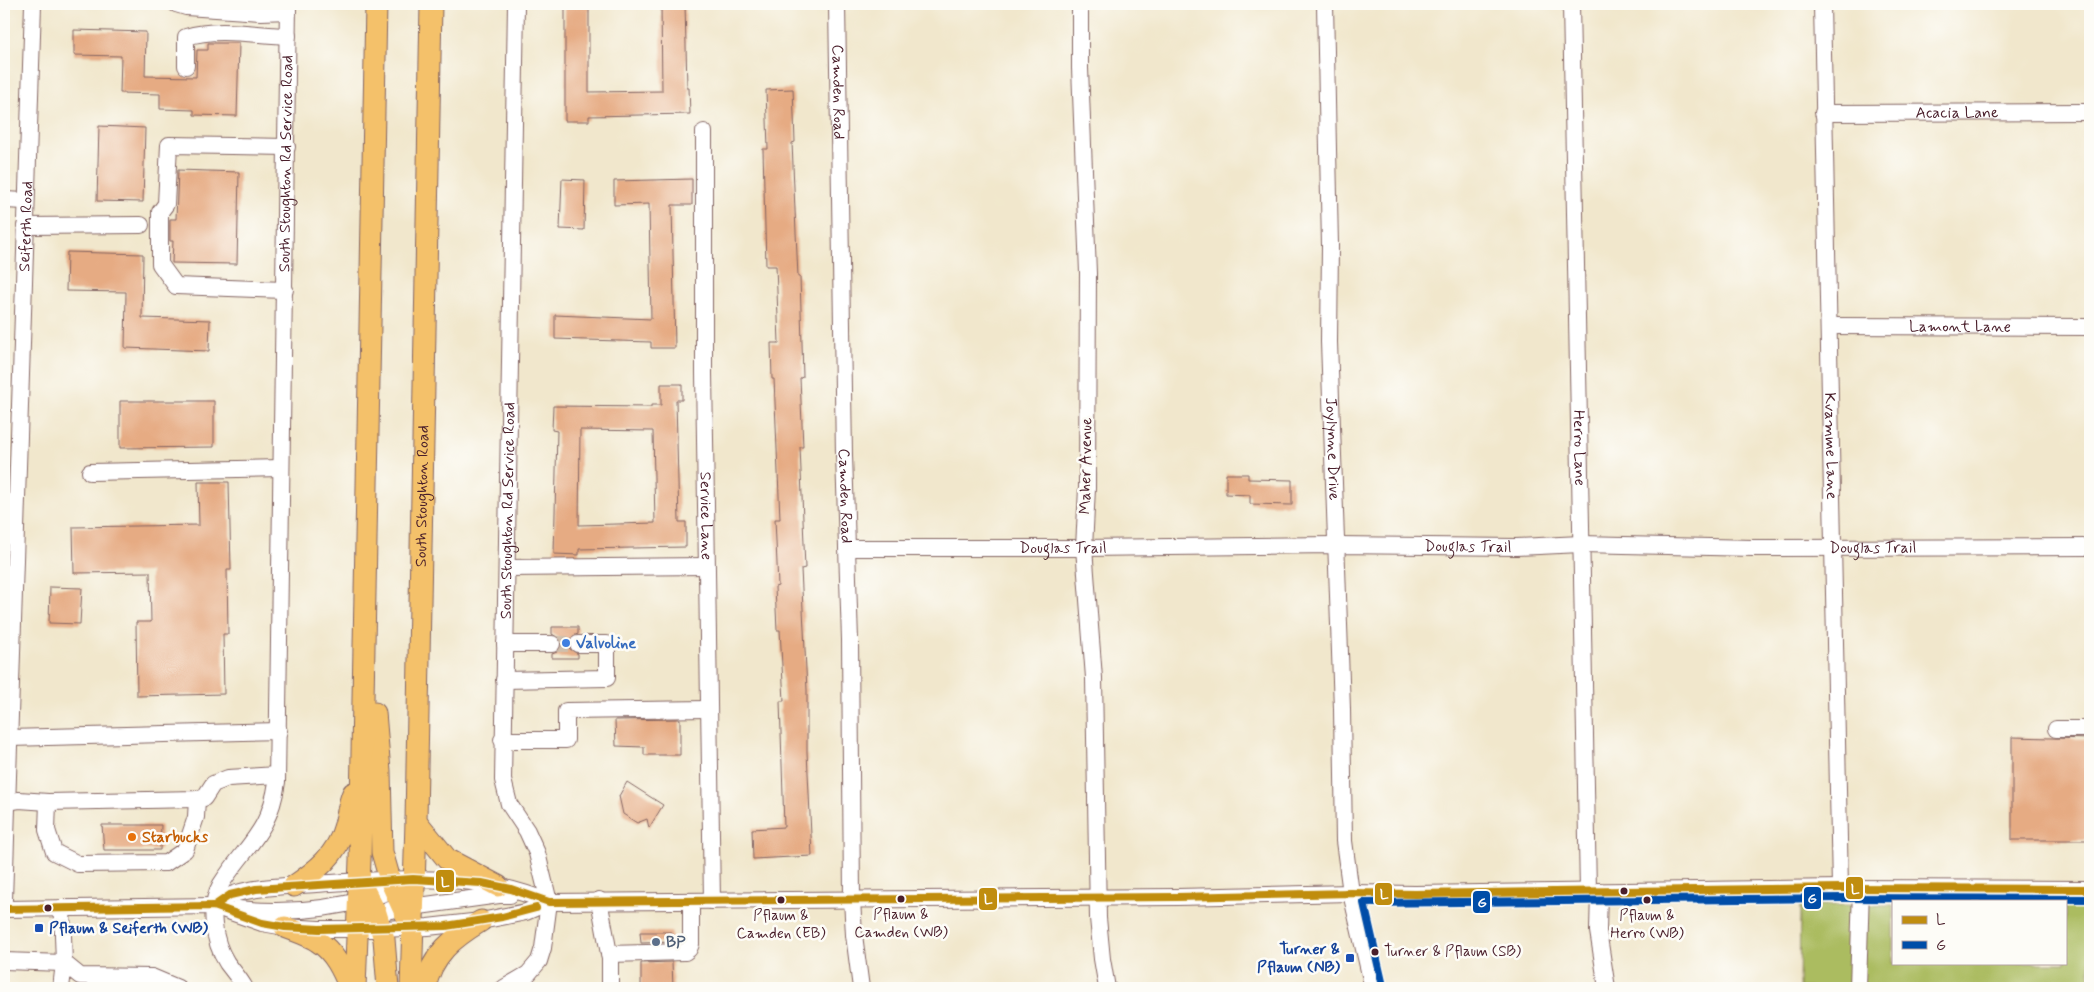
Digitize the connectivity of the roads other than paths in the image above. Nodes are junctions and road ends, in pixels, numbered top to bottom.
1 (32, 4) edge
2 (176, 4) edge
3 (376, 4) edge
4 (431, 4) edge
5 (516, 4) edge
6 (837, 4) edge
7 (1080, 4) edge
8 (1325, 4) edge
9 (1571, 4) edge
10 (1822, 4) edge
11 (288, 8) edge
12 (288, 36) junction
13 (186, 66) dead end
14 (2090, 112) edge
15 (1823, 114) junction
16 (704, 132) dead end
17 (286, 147) junction
18 (4, 200) edge
19 (26, 201) junction
20 (141, 225) dead end
21 (25, 226) junction
22 (285, 290) junction
23 (1830, 326) junction
24 (2090, 327) edge
25 (11, 449) edge
26 (281, 468) junction
27 (90, 472) dead end
28 (1581, 544) junction
29 (1336, 545) junction
30 (1834, 547) junction
31 (2090, 547) edge
32 (847, 548) junction
33 (1084, 548) junction
34 (706, 566) junction
35 (507, 568) junction
36 (365, 608) junction
37 (505, 644) junction
38 (552, 644) tunnel mouth
39 (578, 644) tunnel mouth
40 (504, 680) junction
41 (708, 709) junction
42 (2056, 729) dead end
43 (2090, 729) edge
44 (279, 731) junction
45 (9, 738) junction
46 (502, 740) junction
47 (277, 776) junction
48 (362, 781) junction
49 (197, 800) junction
50 (7, 802) junction
51 (48, 802) junction
52 (416, 821) junction
53 (413, 880) junction
54 (294, 886) junction
55 (498, 886) junction
56 (1840, 888) junction
57 (1861, 888) junction
58 (2090, 888) edge
59 (1593, 891) junction
60 (1351, 893) junction
61 (400, 896) junction
62 (1098, 898) junction
63 (852, 899) junction
64 (4, 900) edge
65 (599, 900) junction
66 (691, 900) junction
67 (712, 901) junction
68 (549, 902) junction
69 (369, 904) junction
70 (214, 906) junction
71 (62, 908) junction
72 (4, 909) edge
73 (481, 921) junction
74 (285, 927) junction
75 (412, 928) junction
76 (358, 929) junction
77 (609, 954) junction
78 (4, 961) edge
79 (64, 963) junction
80 (80, 982) edge
81 (61, 988) edge
82 (178, 988) edge
83 (245, 988) edge
84 (350, 988) edge
85 (356, 988) edge
86 (388, 988) edge
87 (411, 988) edge
88 (425, 988) edge
89 (504, 988) edge
90 (610, 988) edge
91 (861, 988) edge
92 (1107, 988) edge
93 (1373, 988) edge
94 (1607, 988) edge
95 (1858, 988) edge

1 - 19 street, Seiferth Road
2 - 11 street
3 - 36 main road
4 - 52 main road, South Stoughton Road
5 - 35 street, South Stoughton Rd Service Road
6 - 32 street, Camden Road
7 - 33 street, Maher Avenue
8 - 29 street, Joylynne Drive
9 - 28 street, Herro Lane
10 - 15 street, Kvamme Lane
11 - 12 street, South Stoughton Rd Service Road
12 - 13 street
12 - 17 street, South Stoughton Rd Service Road
14 - 15 street, Acacia Lane
15 - 23 street, Kvamme Lane
16 - 34 street, Service Lane
17 - 22 street, South Stoughton Rd Service Road
17 - 22 street
18 - 19 street
19 - 21 street, Seiferth Road
20 - 21 street
21 - 25 street, Seiferth Road
22 - 26 street, South Stoughton Rd Service Road
23 - 24 street, Lamont Lane
23 - 30 street, Kvamme Lane
25 - 45 street, Seiferth Road
26 - 27 street
26 - 44 street, South Stoughton Rd Service Road
28 - 29 street, Douglas Trail
28 - 30 street, Douglas Trail
28 - 59 street, Herro Lane
29 - 33 street, Douglas Trail
29 - 60 street, Joylynne Drive
30 - 31 street, Douglas Trail
30 - 56 street, Kvamme Lane
32 - 33 street, Douglas Trail
32 - 63 street, Camden Road
33 - 62 street, Maher Avenue
34 - 35 street
34 - 41 street, Service Lane
35 - 37 street, South Stoughton Rd Service Road
36 - 48 main road
36 - 61 main road
37 - 38 street
37 - 40 street, South Stoughton Rd Service Road
39 - 40 street
40 - 46 street, South Stoughton Rd Service Road
41 - 46 street
41 - 67 street, Service Lane
42 - 43 street
44 - 45 street
44 - 47 street, South Stoughton Rd Service Road
45 - 50 street, Seiferth Road
46 - 68 street, South Stoughton Rd Service Road
47 - 49 street
47 - 70 street, South Stoughton Rd Service Road
48 - 54 main road
48 - 69 main road
49 - 51 street
49 - 51 street
50 - 51 street
50 - 64 street, Seiferth Road
52 - 53 main road, South Stoughton Road
52 - 55 main road
53 - 55 street
53 - 61 main road, South Stoughton Road
54 - 69 street
54 - 70 street
55 - 68 street
56 - 57 street
56 - 59 street
57 - 58 street
57 - 95 street
59 - 60 street
59 - 94 street, Herro Lane
60 - 62 street
60 - 93 street, Joylynne Drive
61 - 68 street
61 - 69 street
61 - 69 street
61 - 75 main road
62 - 63 street
62 - 92 street, Maher Avenue
63 - 67 street
63 - 91 street, Camden Road
65 - 66 street
65 - 68 street
65 - 77 street
66 - 67 street
66 - 77 street
68 - 73 street
68 - 89 street, South Stoughton Rd Service Road
69 - 70 street
69 - 75 street
69 - 76 main road
69 - 76 street
69 - 86 main road
70 - 71 street
70 - 74 street
70 - 83 street, South Stoughton Rd Service Road
71 - 72 street
71 - 79 street
73 - 75 street
73 - 88 main road
74 - 76 street
74 - 84 main road
75 - 87 main road
76 - 85 main road
77 - 90 street
78 - 79 street
79 - 80 street
79 - 81 street
80 - 82 street

